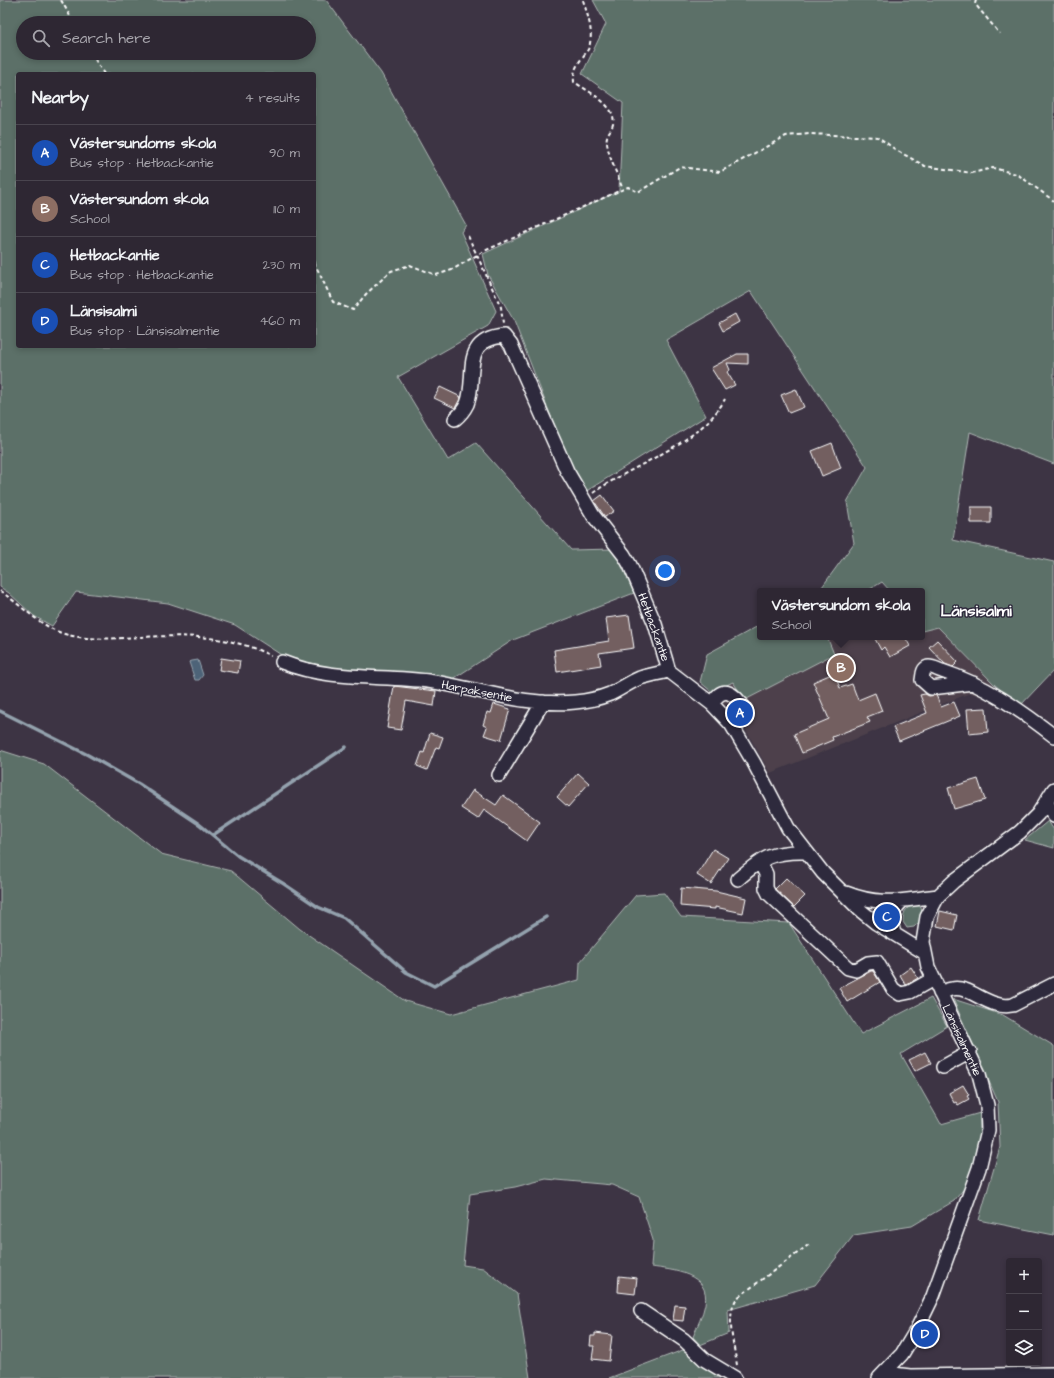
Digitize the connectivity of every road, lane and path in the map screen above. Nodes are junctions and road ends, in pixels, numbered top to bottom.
1 (61, 0) edge
2 (583, 0) edge
3 (976, 0) edge
4 (70, 16) edge
5 (1000, 34) dead end
6 (95, 60) edge
7 (103, 72) edge
8 (623, 190) junction
9 (1054, 201) edge
10 (468, 236) dead end
11 (477, 256) junction
12 (316, 266) edge
13 (504, 336) junction
14 (725, 399) dead end
15 (455, 419) dead end
16 (584, 500) junction
17 (0, 591) edge
18 (282, 662) joint
19 (669, 671) junction
20 (973, 683) dead end
21 (543, 702) junction
22 (712, 704) junction
23 (731, 724) junction
24 (1054, 736) edge
25 (499, 775) dead end
26 (1054, 790) edge
27 (1046, 801) junction
28 (1054, 816) edge
29 (805, 852) junction
30 (760, 862) junction
31 (738, 879) dead end
32 (841, 891) junction
33 (938, 896) junction
34 (902, 901) junction
35 (894, 934) junction
36 (925, 952) junction
37 (933, 979) junction
38 (1054, 984) edge
39 (940, 993) junction
40 (970, 1052) junction
41 (943, 1067) dead end
42 (811, 1243) dead end
43 (641, 1310) dead end
44 (736, 1374) edge
45 (1054, 1374) edge
46 (882, 1375) edge

1 - 4 path
2 - 8 path
3 - 5 path
6 - 7 path
8 - 9 path
8 - 11 path
10 - 11 path
11 - 12 path
11 - 13 path
13 - 15 street
13 - 16 street, Hetbackantie
14 - 16 path
16 - 19 street, Hetbackantie
17 - 18 path
18 - 21 street, Harpaksentie
19 - 21 street, Harpaksentie
19 - 22 street, Hetbackantie
20 - 24 street
21 - 25 street
22 - 23 street, Hetbackantie
22 - 23 street
23 - 29 street, Hetbackantie
26 - 27 street, Länsisalmentie
27 - 28 street
27 - 33 street, Länsisalmentie
29 - 30 street
29 - 32 street, Hetbackantie
30 - 31 street
30 - 37 street
32 - 34 street, Hetbackantie
32 - 35 street, Hetbackantie
33 - 34 street, Hetbackantie
33 - 36 street, Länsisalmentie
34 - 35 street
35 - 36 street, Hetbackantie
36 - 37 street, Länsisalmentie
37 - 39 street, Länsisalmentie
38 - 39 street
39 - 40 street, Länsisalmentie
40 - 41 street
40 - 46 street, Länsisalmentie
42 - 44 path
43 - 44 street
45 - 46 street

